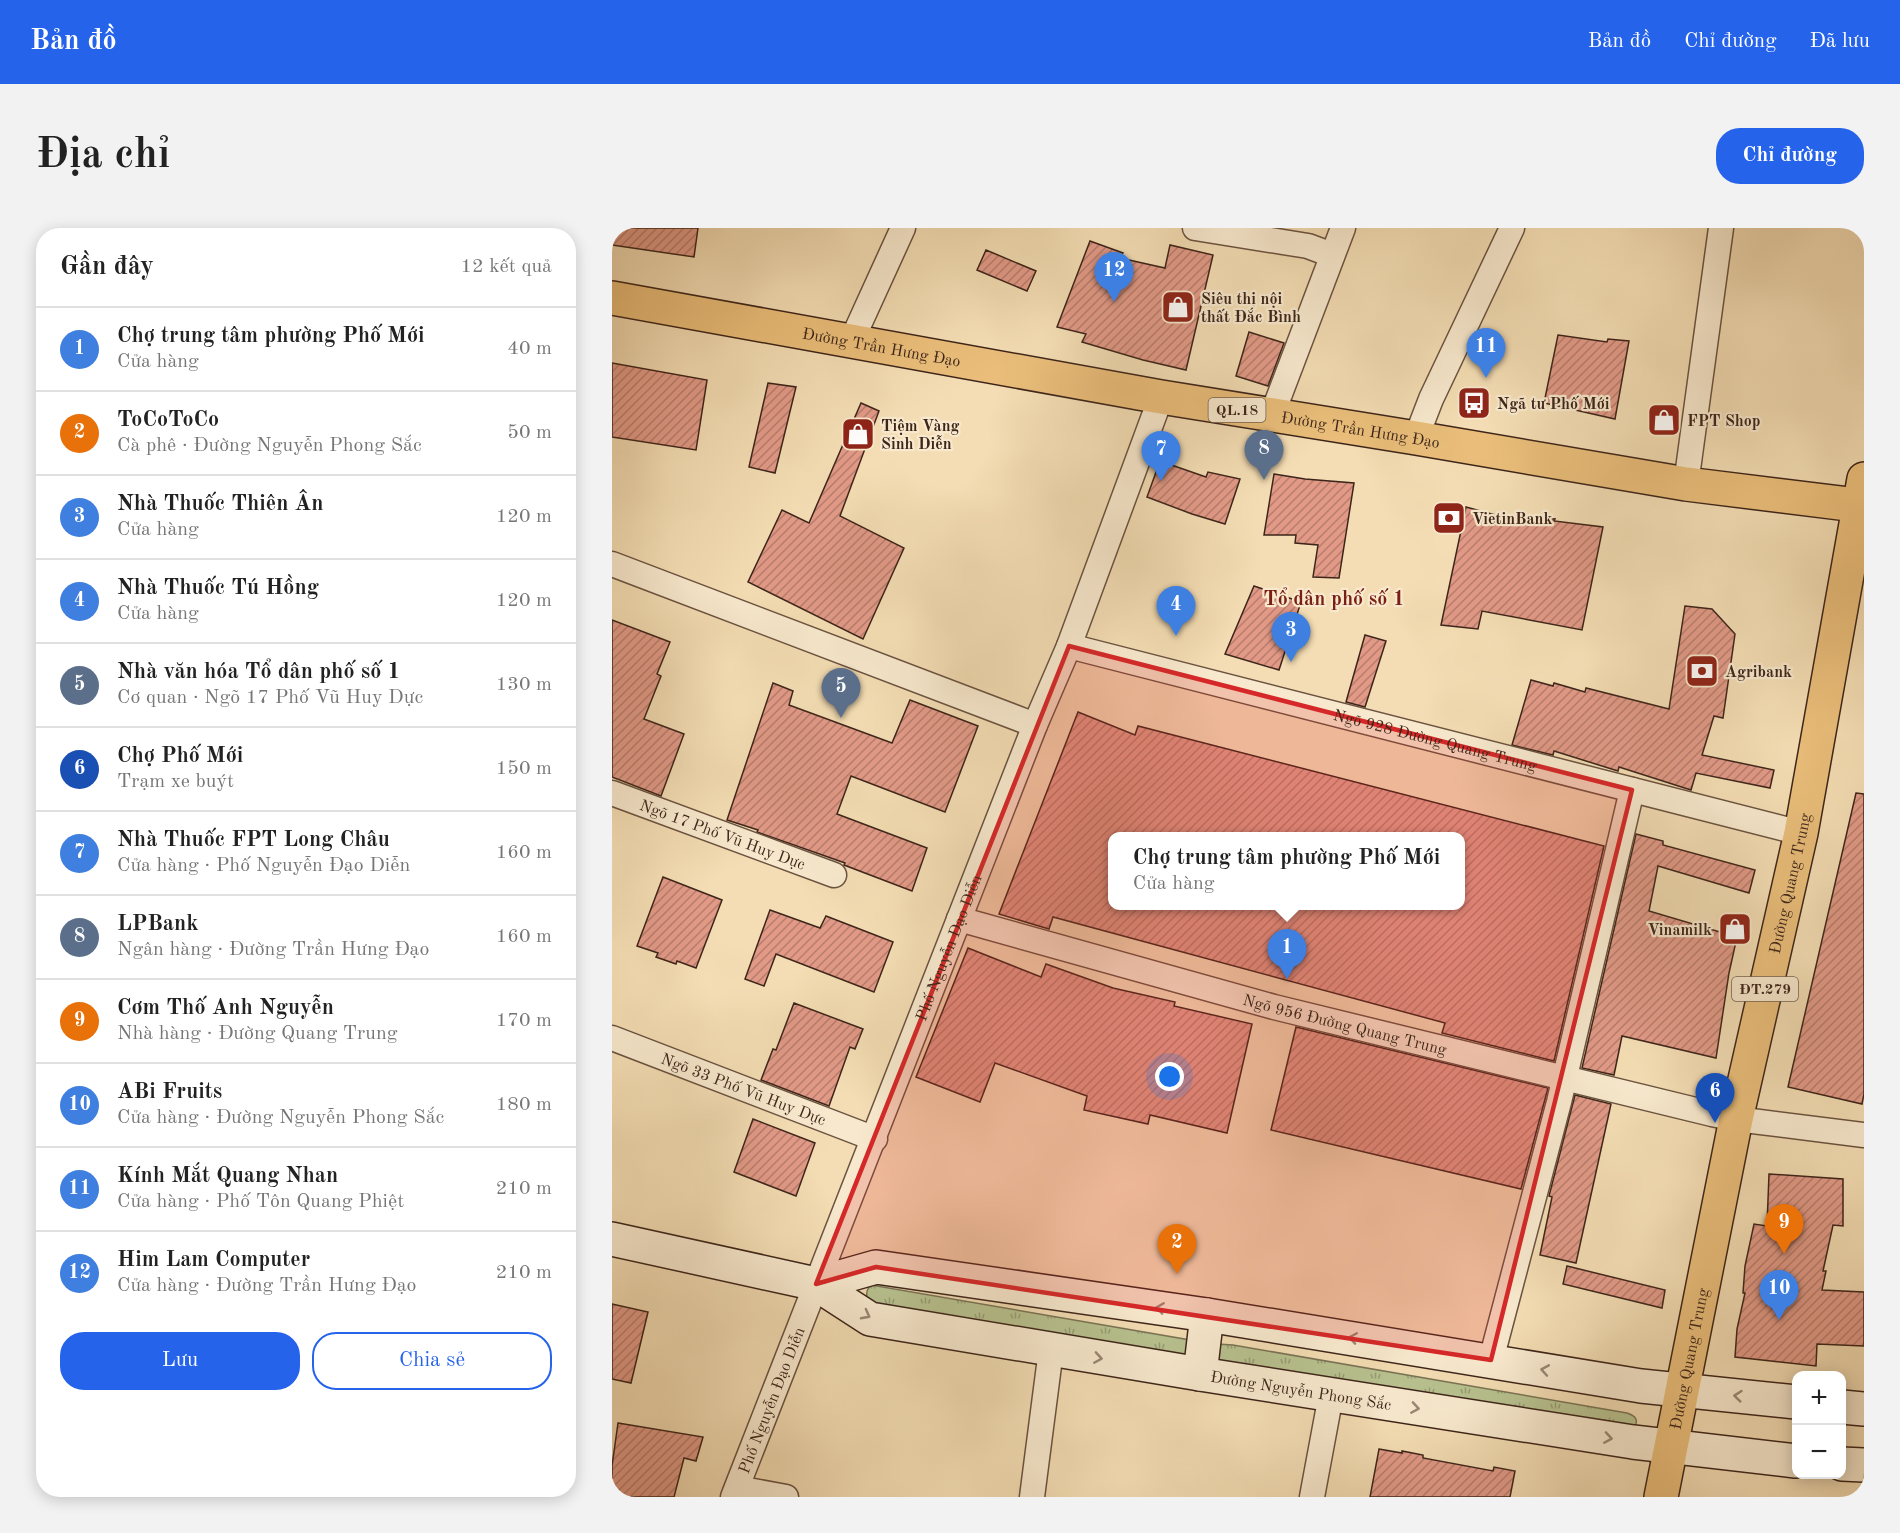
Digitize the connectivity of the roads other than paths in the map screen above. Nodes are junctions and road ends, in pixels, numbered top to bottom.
1 (903, 228) edge
2 (1195, 228) edge
3 (1342, 228) edge
4 (1512, 228) edge
5 (1721, 228) edge
6 (1332, 255) junction
7 (612, 298) edge
8 (852, 340) junction
9 (1161, 397) junction
10 (1272, 415) junction
11 (1416, 438) junction
12 (1686, 484) junction
13 (1863, 497) edge
14 (612, 564) edge
15 (1069, 646) junction
16 (1035, 725) junction
17 (1632, 790) junction
18 (612, 793) edge
19 (1801, 832) junction
20 (834, 874) dead end
21 (959, 919) junction
22 (612, 1038) edge
23 (1564, 1078) junction
24 (1736, 1119) junction
25 (1864, 1135) edge
26 (874, 1139) junction
27 (612, 1239) edge
28 (816, 1284) junction
29 (1207, 1315) junction
30 (1051, 1350) junction
31 (1491, 1360) junction
32 (1200, 1374) junction
33 (1683, 1390) junction
34 (1331, 1395) junction
35 (1792, 1401) edge
36 (1846, 1407) edge
37 (1864, 1409) edge
38 (1672, 1446) junction
39 (1792, 1460) edge
40 (1846, 1464) edge
41 (1864, 1465) edge
42 (735, 1492) edge
43 (786, 1497) edge
44 (1032, 1497) edge
45 (1312, 1497) edge
46 (1661, 1497) edge

1 - 8 street
2 - 6 street
3 - 6 street
4 - 11 street
5 - 12 street
6 - 10 street
7 - 8 main road, Đường Trần Hưng Đạo / QL.18
8 - 9 main road, Đường Trần Hưng Đạo / QL.18
9 - 10 main road, Đường Trần Hưng Đạo / QL.18
9 - 15 street, Phố Nguyễn Đạo Diễn
10 - 11 main road, Đường Trần Hưng Đạo / QL.18
11 - 12 main road, Đường Trần Hưng Đạo / QL.18
12 - 13 main road, Đường Trần Hưng Đạo / QL.18
13 - 19 main road, Đường Quang Trung / ĐT.279
14 - 16 street
15 - 16 street, Phố Nguyễn Đạo Diễn
15 - 17 street, Ngõ 928 Đường Quang Trung
16 - 21 street, Phố Nguyễn Đạo Diễn
17 - 19 street, Ngõ 928 Đường Quang Trung
17 - 23 street
18 - 20 street, Ngõ 17 Phố Vũ Huy Dực
19 - 24 main road, Đường Quang Trung / ĐT.279
21 - 23 street, Ngõ 956 Đường Quang Trung
21 - 26 street, Phố Nguyễn Đạo Diễn
22 - 26 street, Ngõ 33 Phố Vũ Huy Dực
23 - 24 street, Ngõ 956 Đường Quang Trung
23 - 31 street
24 - 25 street, Ngõ 956 Đường Quang Trung
24 - 33 main road, Đường Quang Trung / ĐT.279
26 - 28 street, Phố Nguyễn Đạo Diễn
27 - 28 main road, Đường Nguyễn Phong Sắc
29 -> 28 main road, Đường Nguyễn Phong Sắc
28 -> 30 main road, Đường Nguyễn Phong Sắc
28 - 42 street, Phố Nguyễn Đạo Diễn
31 -> 29 main road, Đường Nguyễn Phong Sắc
29 - 32 main road
30 -> 32 main road, Đường Nguyễn Phong Sắc
30 - 44 street
33 -> 31 main road, Đường Nguyễn Phong Sắc
32 - 34 main road, Đường Nguyễn Phong Sắc
35 -> 33 main road, Đường Nguyễn Phong Sắc
33 - 38 main road, Đường Quang Trung / ĐT.279
34 -> 38 main road, Đường Nguyễn Phong Sắc
34 - 45 street
36 - 37 main road
38 - 39 main road, Đường Nguyễn Phong Sắc
38 - 46 main road, Đường Quang Trung / ĐT.279
40 - 41 main road
42 - 43 street

